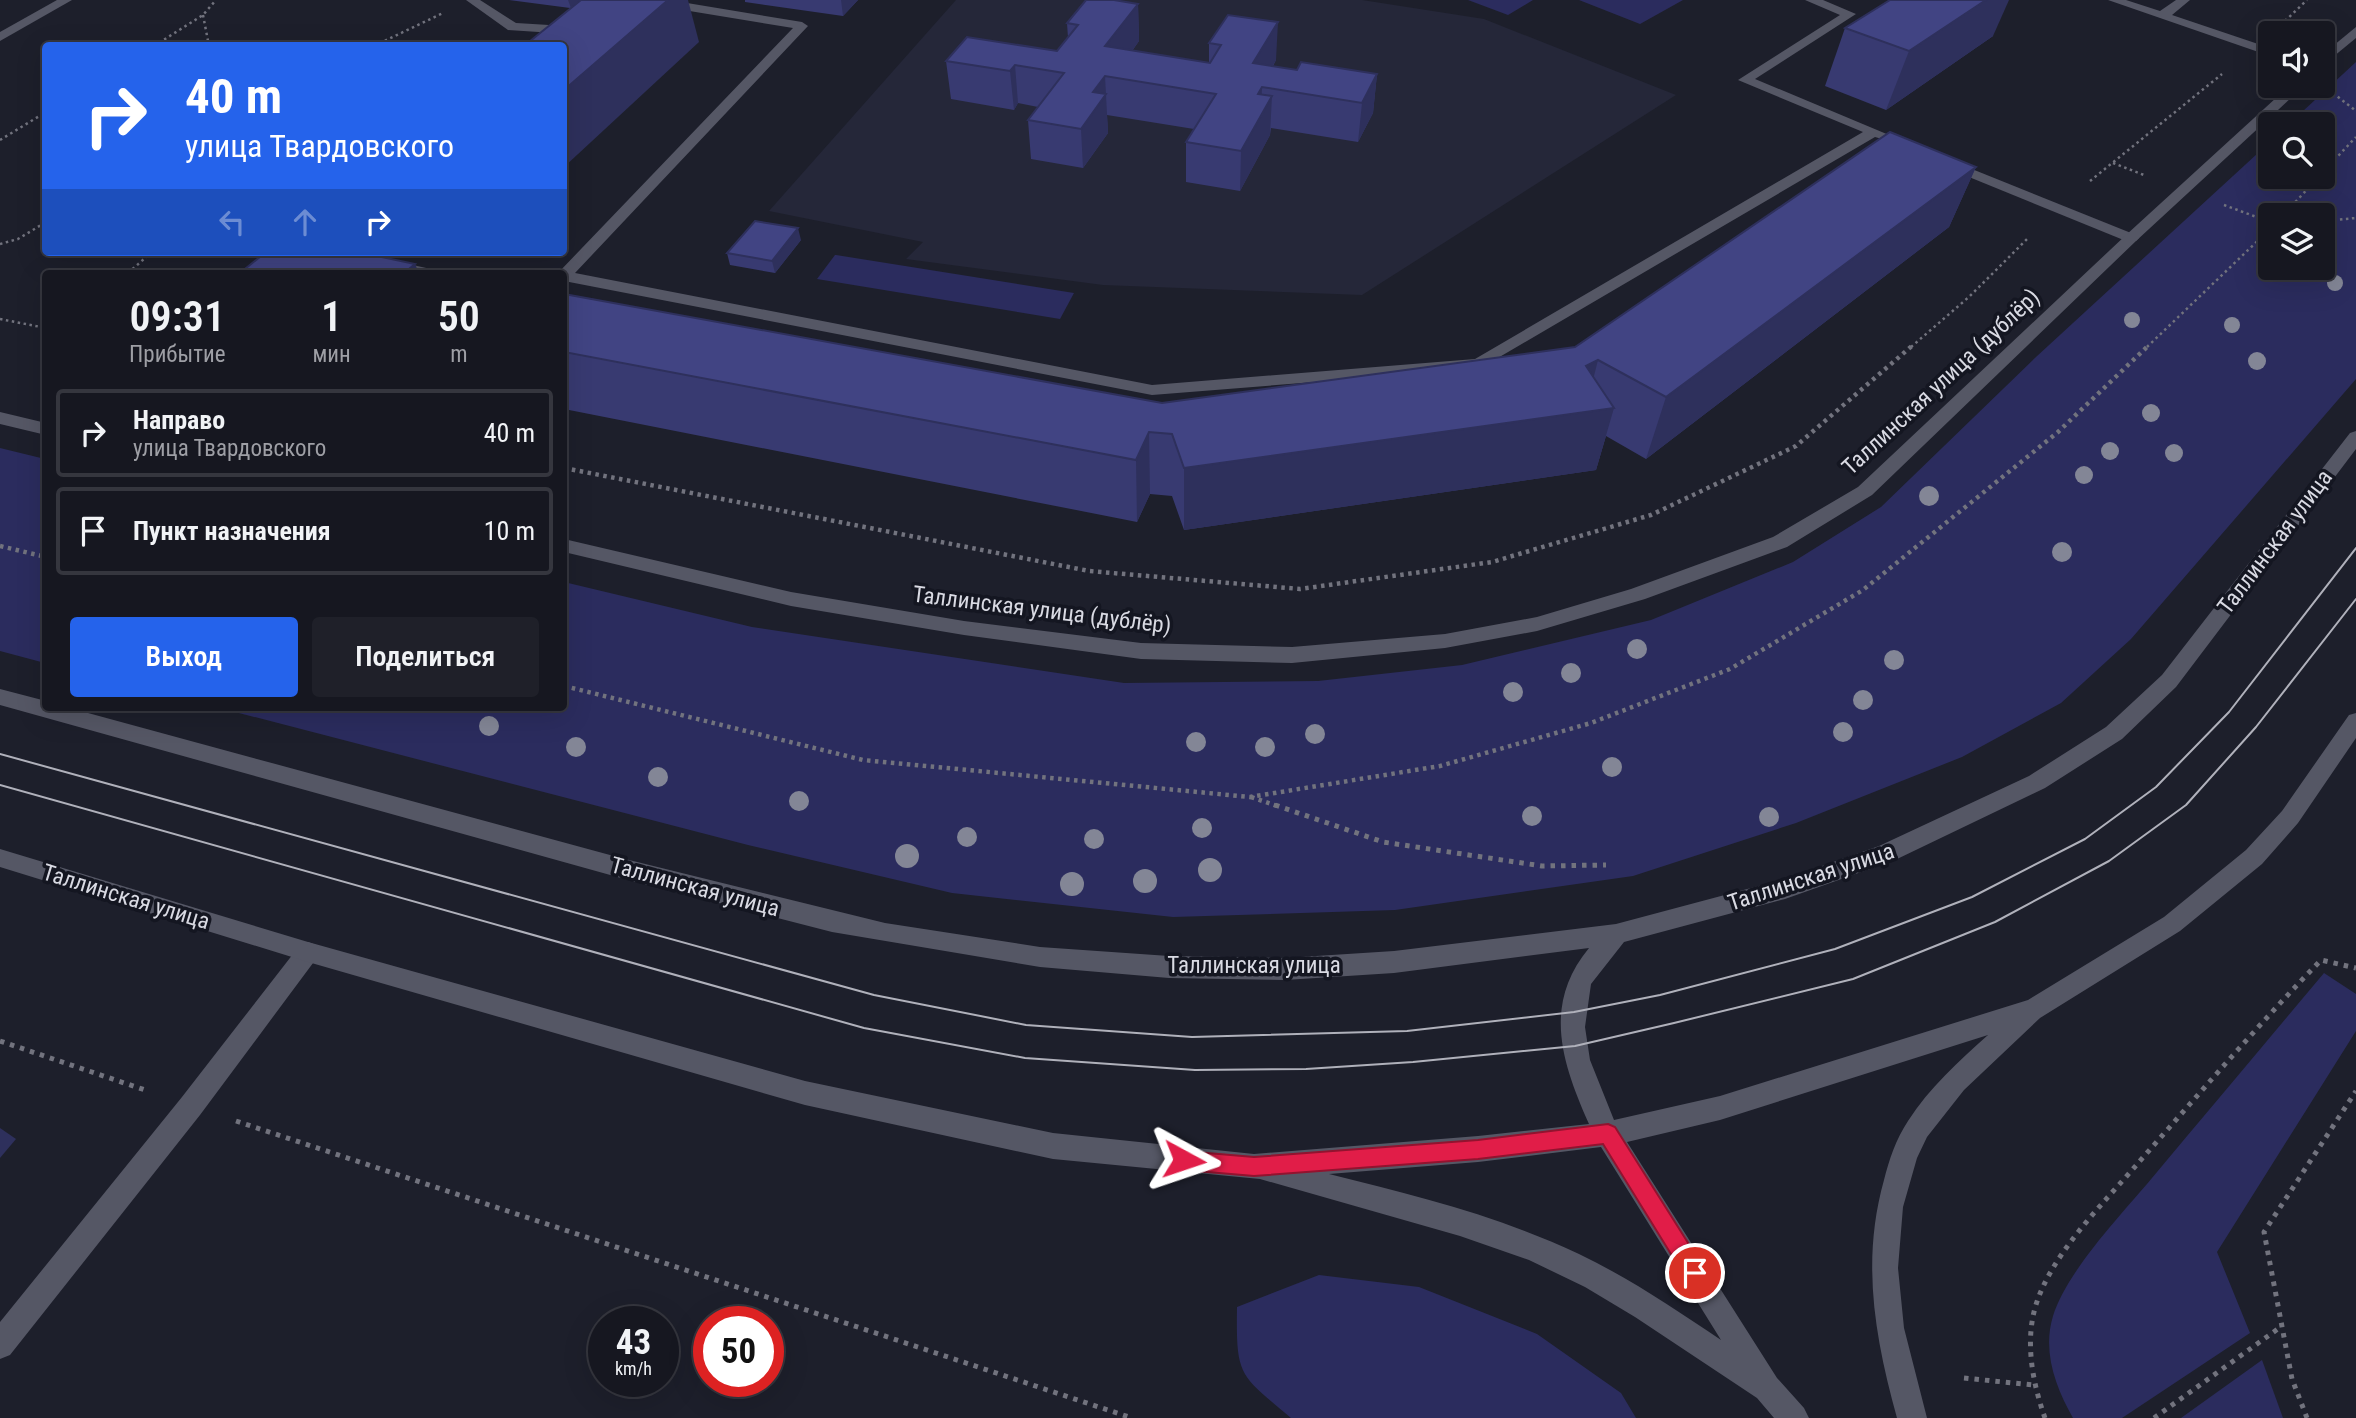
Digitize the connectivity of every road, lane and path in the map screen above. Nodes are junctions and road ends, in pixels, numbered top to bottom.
1 (66, 0) edge
2 (216, 0) edge
3 (472, 0) edge
4 (648, 0) edge
5 (1811, 0) edge
6 (2114, 0) edge
7 (2184, 0) edge
8 (2307, 0) edge
9 (447, 11) dead end
10 (203, 15) junction
11 (2162, 16) junction
12 (2284, 21) edge
13 (2356, 31) edge
14 (0, 37) edge
15 (160, 42) edge
16 (208, 42) edge
17 (382, 42) edge
18 (551, 42) edge
19 (2256, 47) joint
20 (2335, 50) edge
21 (2335, 94) edge
22 (2284, 98) edge
23 (2356, 111) edge
24 (42, 114) edge
25 (1873, 132) junction
26 (2356, 137) edge
27 (0, 140) edge
28 (1898, 142) edge
29 (1935, 158) edge
30 (2335, 159) edge
31 (2308, 189) edge
32 (2294, 203) edge
33 (2057, 209) junction
34 (2356, 218) edge
35 (2335, 220) edge
36 (42, 224) edge
37 (2130, 237) junction
38 (0, 244) edge
39 (147, 256) edge
40 (377, 262) edge
41 (131, 270) edge
42 (415, 270) edge
43 (567, 273) edge
44 (567, 277) edge
45 (0, 319) edge
46 (42, 327) edge
47 (0, 418) edge
48 (42, 428) edge
49 (2356, 437) edge
50 (567, 469) edge
51 (0, 546) edge
52 (567, 547) edge
53 (42, 556) edge
54 (0, 698) edge
55 (42, 709) edge
56 (47, 711) edge
57 (2356, 721) edge
58 (1250, 797) dead end
59 (0, 858) edge
60 (1606, 865) dead end
61 (1616, 934) junction
62 (308, 952) junction
63 (2356, 968) edge
64 (2035, 1009) junction
65 (0, 1041) edge
66 (2356, 1091) edge
67 (191, 1106) junction
68 (1608, 1134) junction
69 (1254, 1167) junction
70 (2282, 1326) junction
71 (0, 1345) edge
72 (1964, 1378) dead end
73 (2033, 1385) junction
74 (1767, 1388) junction
75 (1132, 1418) edge
76 (1794, 1418) edge
77 (1912, 1418) edge
78 (2045, 1418) edge
79 (2154, 1418) edge
80 (2307, 1418) edge

1 - 14 main road
2 - 10 path
3 - 18 main road
4 - 43 main road
5 - 25 main road
6 - 11 main road
7 - 11 main road
8 - 12 path
9 - 17 path
10 - 15 path
10 - 16 path
11 - 19 main road
13 - 20 main road
19 - 33 path
21 - 23 path
22 - 37 main road, Таллинская улица (дублёр)
24 - 27 path
25 - 28 main road
25 - 44 main road
26 - 30 path
29 - 33 main road
31 - 32 path
33 - 37 main road
33 - 50 path
34 - 35 path
36 - 38 path
37 - 52 main road, Таллинская улица (дублёр)
39 - 41 path
40 - 42 main road
45 - 46 path
47 - 48 main road
49 - 61 main road, Таллинская улица
51 - 53 path
54 - 55 main road, Таллинская улица
56 - 61 main road, Таллинская улица
57 - 64 main road, Таллинская улица
58 - 60 path
59 - 62 main road, Таллинская улица
61 - 68 main road
62 - 67 main road
62 - 69 main road, Таллинская улица
63 - 73 path
64 - 68 main road, Таллинская улица
64 - 77 main road
65 - 67 path
66 - 70 path
67 - 71 main road
67 - 75 path
68 - 69 main road, Таллинская улица
68 - 74 main road
69 - 74 main road
70 - 79 path
70 - 80 path
72 - 73 path
73 - 78 path
74 - 76 main road

